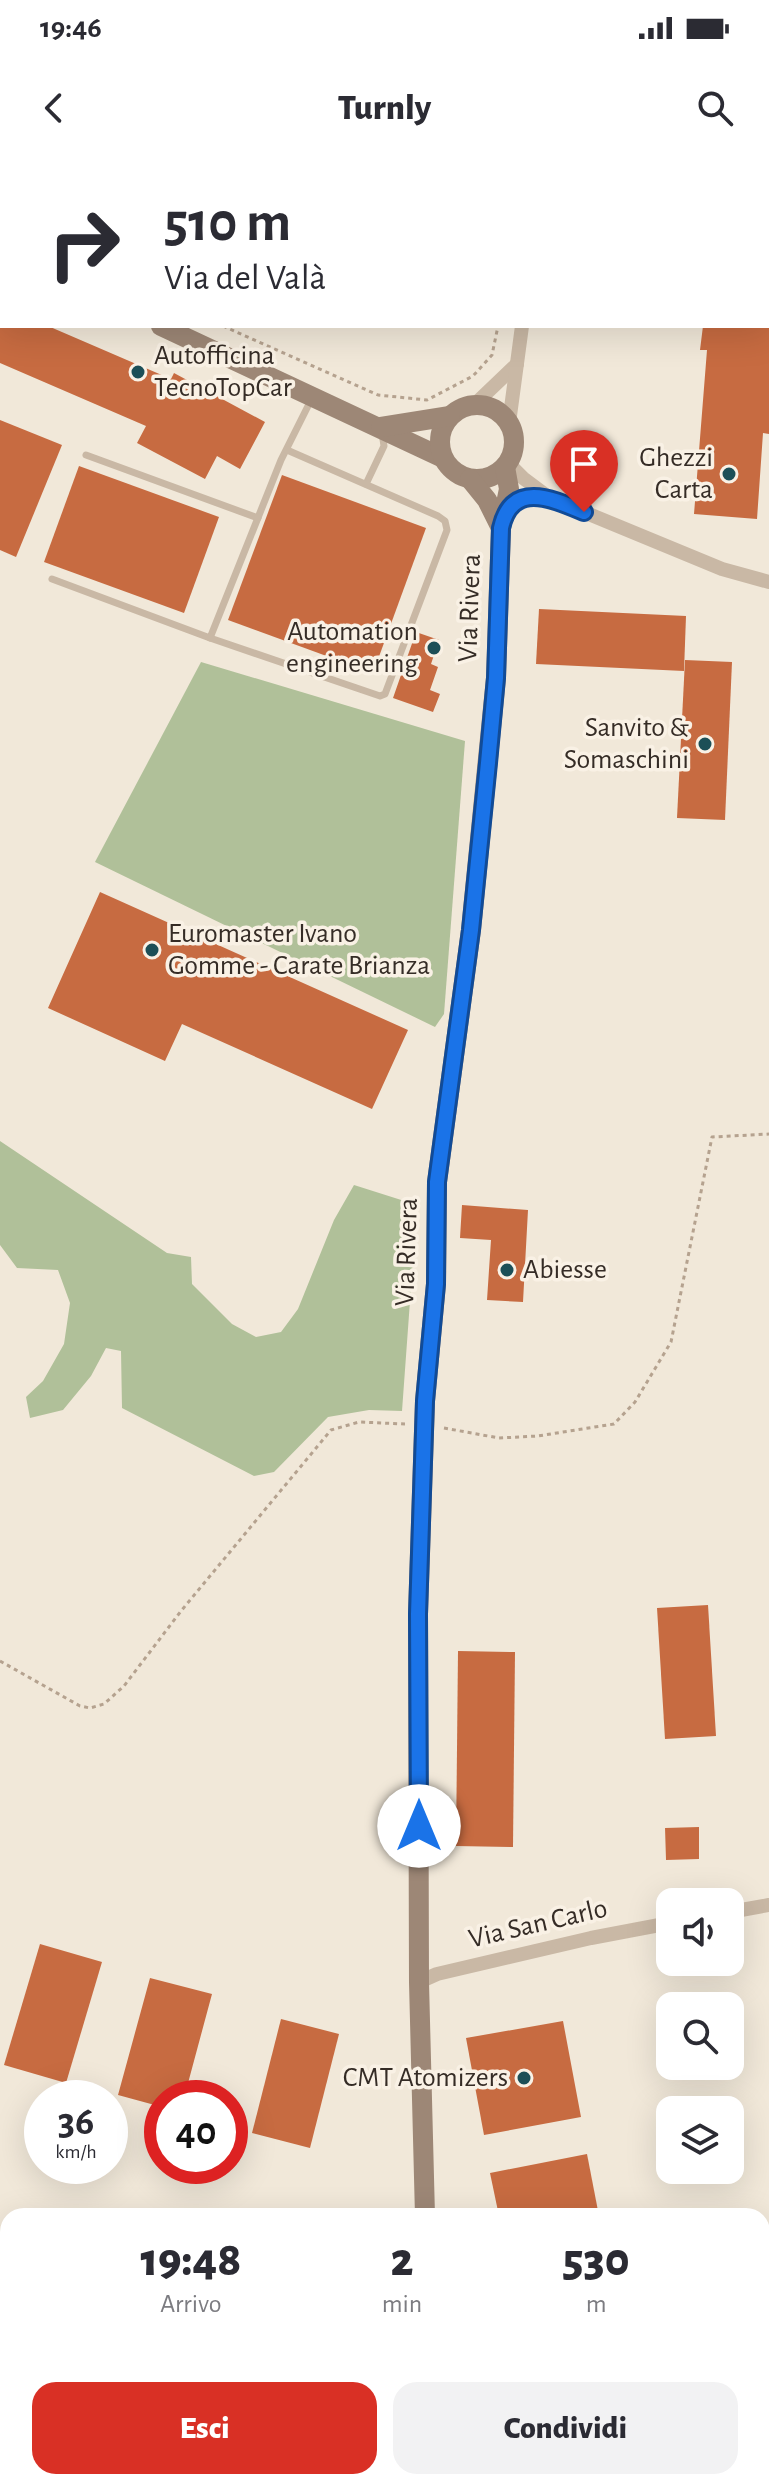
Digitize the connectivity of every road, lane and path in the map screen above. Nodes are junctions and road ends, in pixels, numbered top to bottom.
1 (165, 328) edge
2 (227, 328) edge
3 (498, 328) edge
4 (522, 328) edge
5 (517, 364) junction
6 (313, 396) junction
7 (474, 405) junction
8 (450, 416) junction
9 (509, 423) junction
10 (381, 427) junction
11 (287, 450) junction
12 (86, 455) dead end
13 (443, 458) junction
14 (506, 465) junction
15 (470, 479) junction
16 (366, 484) junction
17 (550, 498) junction
18 (258, 518) junction
19 (502, 523) junction
20 (52, 579) dead end
21 (769, 582) edge
22 (210, 638) junction
23 (769, 1134) edge
24 (425, 1424) junction
25 (0, 1661) edge
26 (769, 1905) edge
27 (744, 1909) edge
28 (656, 1926) edge
29 (419, 1982) junction
30 (425, 2208) edge

1 - 6 street
2 - 3 path
4 - 5 street
5 - 7 street
5 - 9 street
6 - 10 street
6 - 11 lane
7 - 8 street
7 - 9 street
8 - 10 street
8 - 13 street
9 - 14 street
10 - 13 street
10 - 16 lane
11 - 16 lane
11 - 18 lane
12 - 18 lane
13 - 15 street
14 - 15 street
14 - 17 street
14 - 19 street, Via Rivera
15 - 19 street, Via Rivera
16 - 22 lane
17 - 19 street
17 - 21 street
18 - 22 lane
19 - 24 street, Via Rivera
20 - 22 lane
23 - 24 path
24 - 25 path
24 - 29 street, Via Rivera
26 - 27 street
28 - 29 street, Via San Carlo
29 - 30 street, Via Rivera

